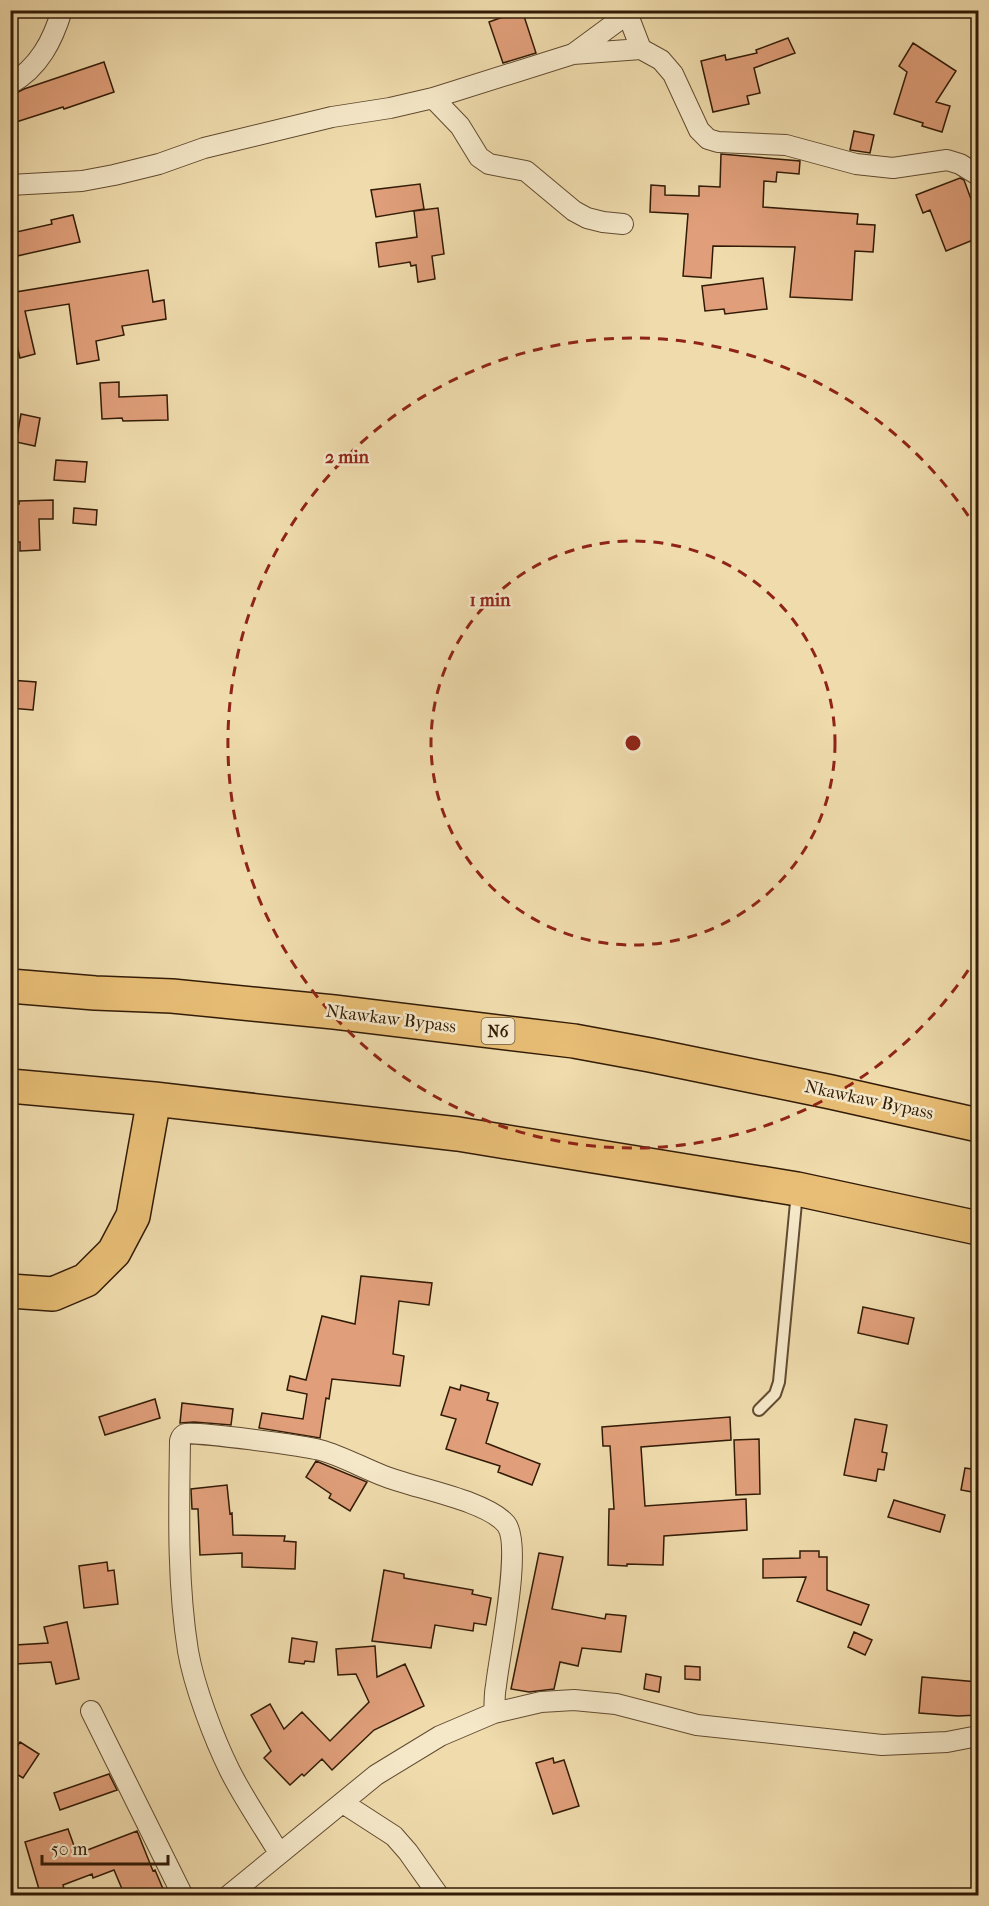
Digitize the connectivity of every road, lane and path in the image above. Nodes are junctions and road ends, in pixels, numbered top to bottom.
1 (62, 10) edge
2 (626, 13) edge
3 (641, 49) junction
4 (573, 54) junction
5 (10, 84) edge
6 (433, 98) junction
7 (978, 175) edge
8 (10, 185) edge
9 (623, 224) dead end
10 (10, 986) edge
11 (10, 1086) edge
12 (154, 1099) junction
13 (978, 1125) edge
14 (797, 1189) junction
15 (978, 1228) edge
16 (10, 1291) edge
17 (759, 1410) dead end
18 (91, 1711) dead end
19 (494, 1713) junction
20 (978, 1736) edge
21 (343, 1803) junction
22 (279, 1853) junction
23 (183, 1896) edge
24 (228, 1896) edge
25 (439, 1896) edge

1 - 5 street
2 - 3 street
2 - 4 street
3 - 4 street
3 - 7 street
4 - 6 street
6 - 8 street
6 - 9 street
10 - 13 highway, Nkawkaw Bypass / N6
11 - 12 highway
12 - 14 highway
12 - 16 highway
14 - 15 highway
14 - 17 lane
18 - 23 street
19 - 20 street
19 - 21 street
19 - 22 street
21 - 22 street
21 - 25 street
22 - 24 street

